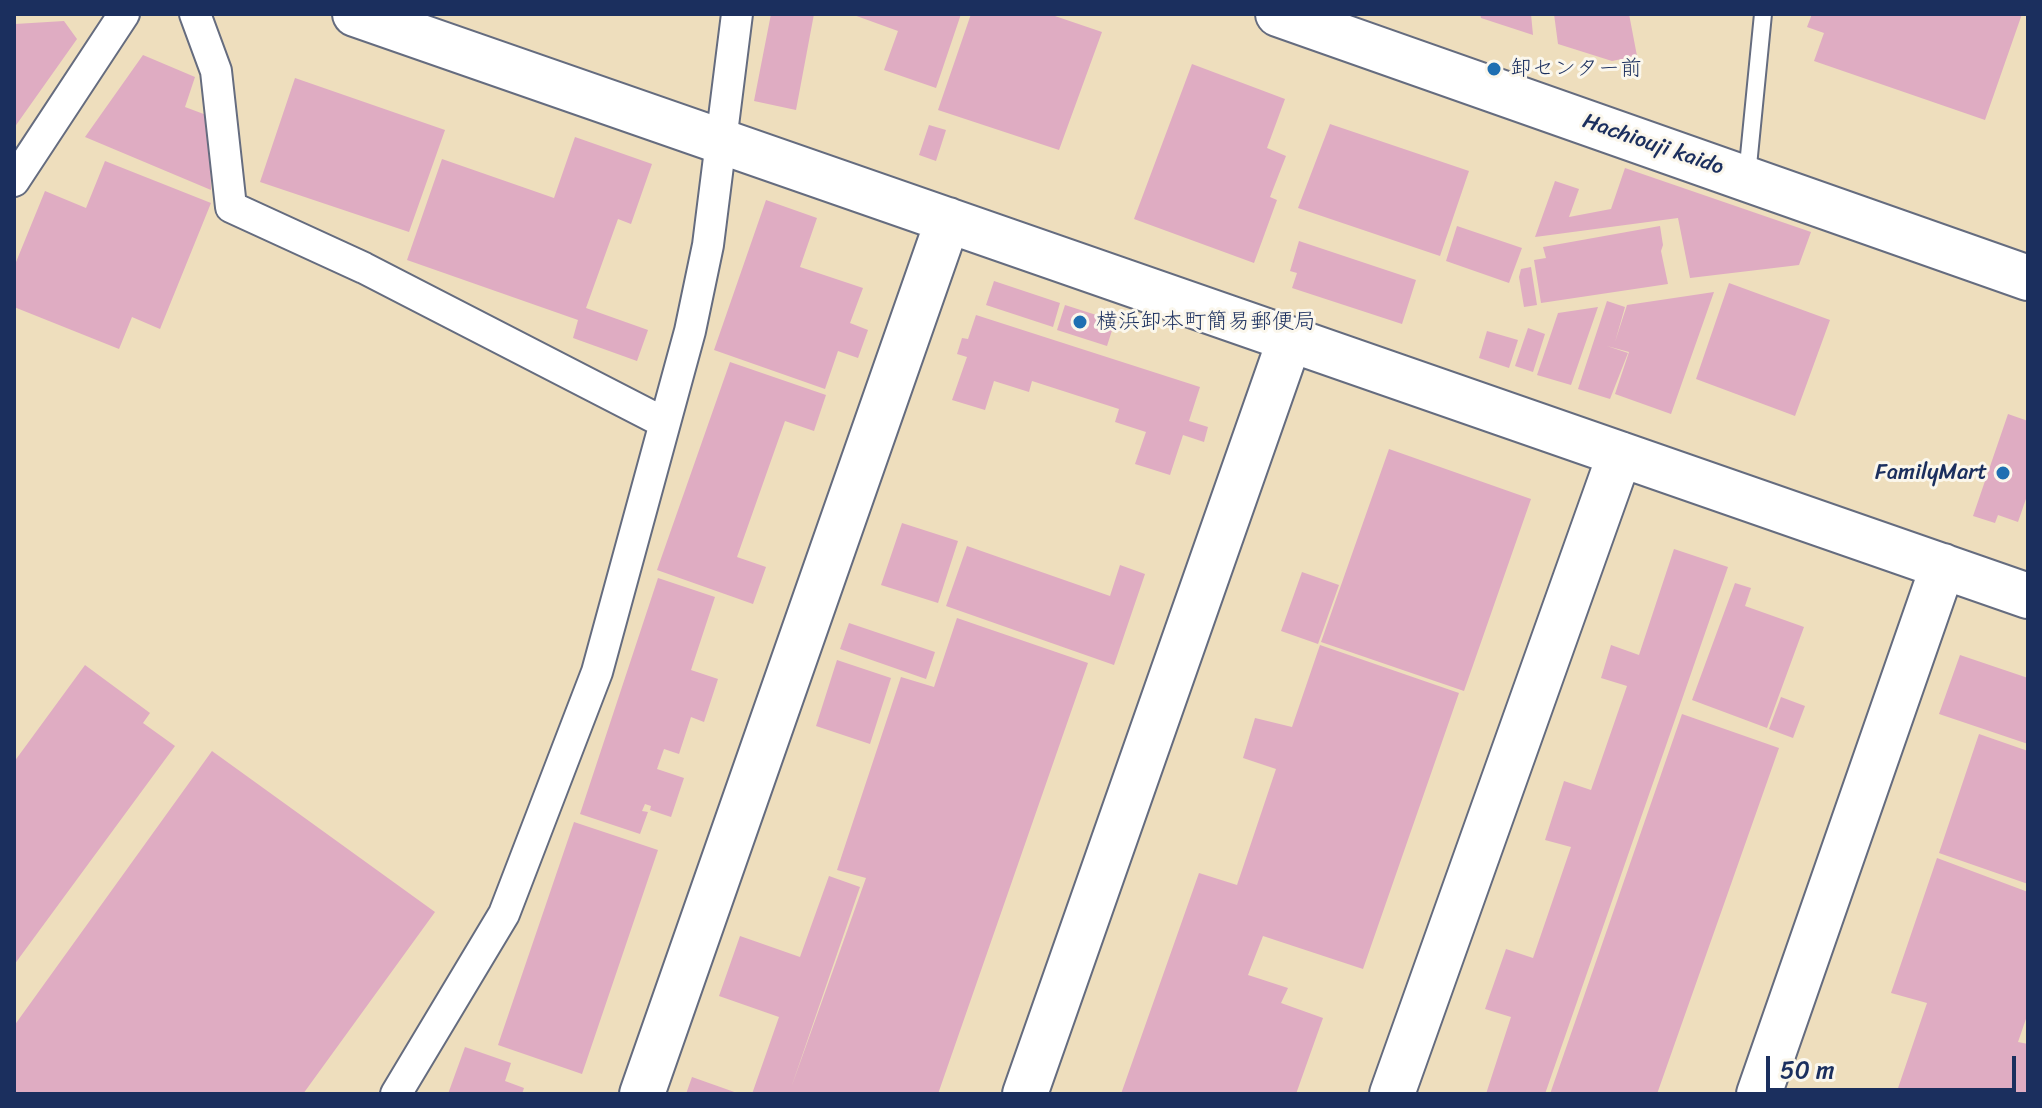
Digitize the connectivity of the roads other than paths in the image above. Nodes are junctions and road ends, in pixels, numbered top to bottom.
1 (124, 14) edge
2 (195, 14) edge
3 (355, 14) edge
4 (737, 14) edge
5 (1278, 14) edge
6 (1763, 14) edge
7 (719, 143) junction
8 (1747, 178) junction
9 (14, 181) edge
10 (948, 220) junction
11 (2028, 278) edge
12 (1290, 339) junction
13 (663, 422) junction
14 (1620, 454) junction
15 (1943, 566) junction
16 (2028, 596) edge
17 (396, 1094) edge
18 (642, 1094) edge
19 (1025, 1094) edge
20 (1392, 1094) edge
21 (1759, 1094) edge

1 - 9 street
2 - 13 street
3 - 7 street
4 - 7 street
5 - 8 street, Hachiouji kaido
6 - 8 lane
7 - 10 street
7 - 13 street
8 - 11 street, Hachiouji kaido
10 - 12 street
10 - 18 street
12 - 14 street
12 - 19 street
13 - 17 street
14 - 15 street
14 - 20 street
15 - 16 street
15 - 21 street

